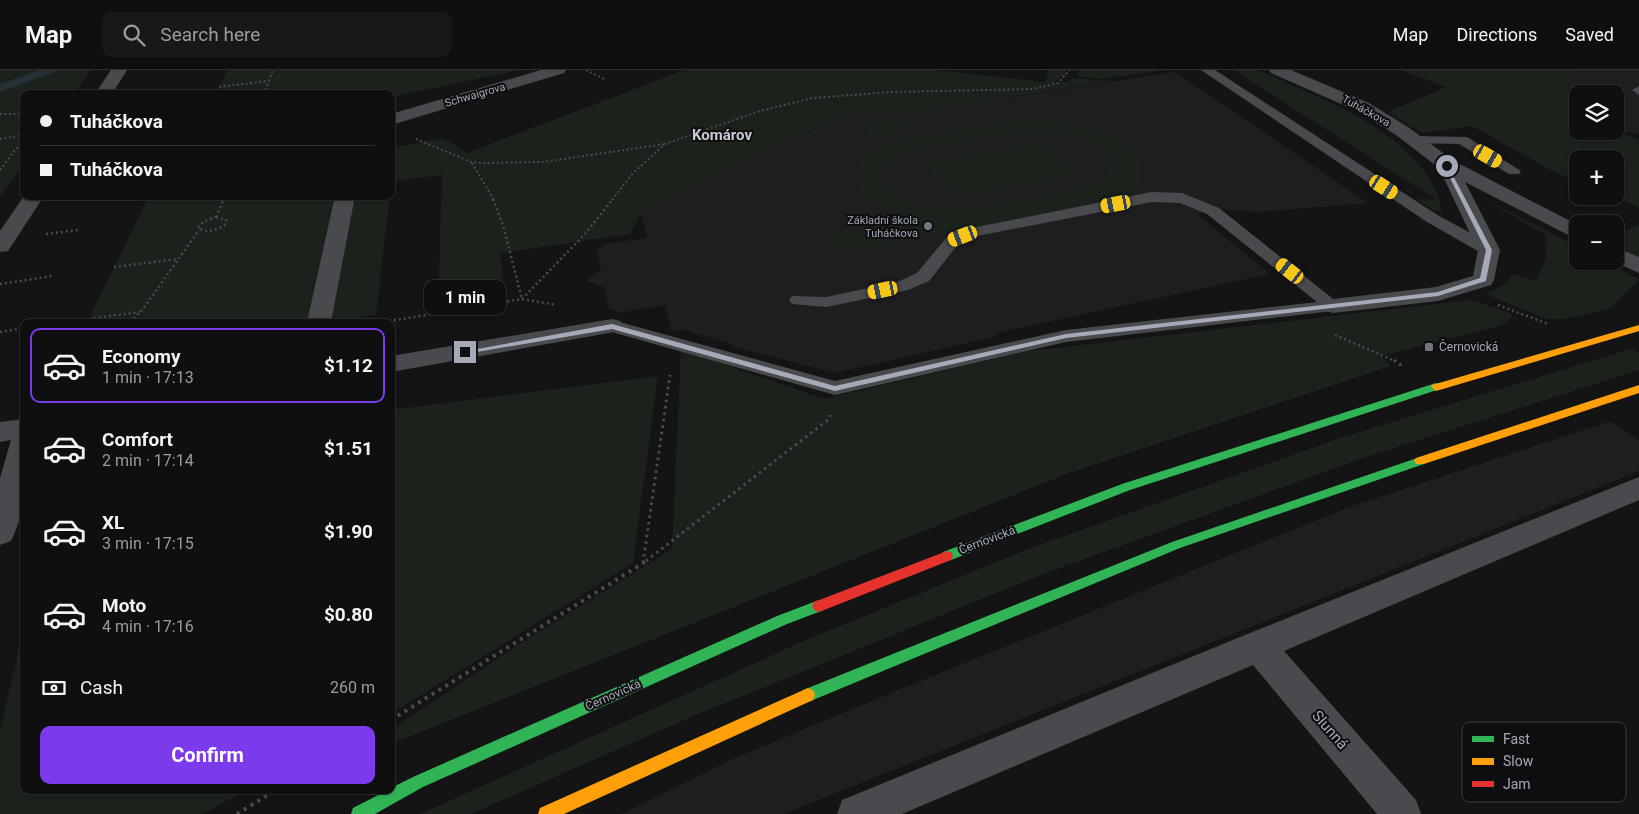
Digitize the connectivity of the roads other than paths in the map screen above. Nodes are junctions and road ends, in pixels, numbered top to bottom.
1 (119, 70) edge
2 (558, 70) edge
3 (1207, 70) edge
4 (1277, 70) edge
5 (106, 90) edge
6 (395, 119) edge
7 (1414, 140) junction
8 (1447, 166) junction
9 (1514, 171) dead end
10 (31, 200) edge
11 (344, 200) edge
12 (1569, 229) edge
13 (0, 246) edge
14 (1489, 250) junction
15 (1624, 258) edge
16 (1639, 266) edge
17 (798, 300) dead end
18 (1333, 306) junction
19 (320, 319) edge
20 (612, 326) joint
21 (1639, 328) edge
22 (395, 363) edge
23 (1639, 389) edge
24 (20, 429) edge
25 (0, 432) edge
26 (20, 457) edge
27 (1639, 488) edge
28 (0, 533) edge
29 (1258, 645) junction
30 (359, 814) edge
31 (546, 814) edge
32 (856, 814) edge
33 (1402, 814) edge

1 - 5 street
2 - 6 street, Schwaigrova
3 - 14 lane
4 - 7 street, Tuháčkova
7 - 8 street, Tuháčkova
7 - 9 lane
8 - 12 street, Tuháčkova
8 - 14 street, Tuháčkova
10 - 13 street
11 - 19 street
14 - 18 street
15 - 16 street
17 - 18 lane
18 - 20 lane
20 - 22 street
21 - 30 main road, Černovická
23 - 31 main road
24 - 25 street
26 - 28 street
27 - 29 street
29 - 32 street
29 - 33 street, Slunná

